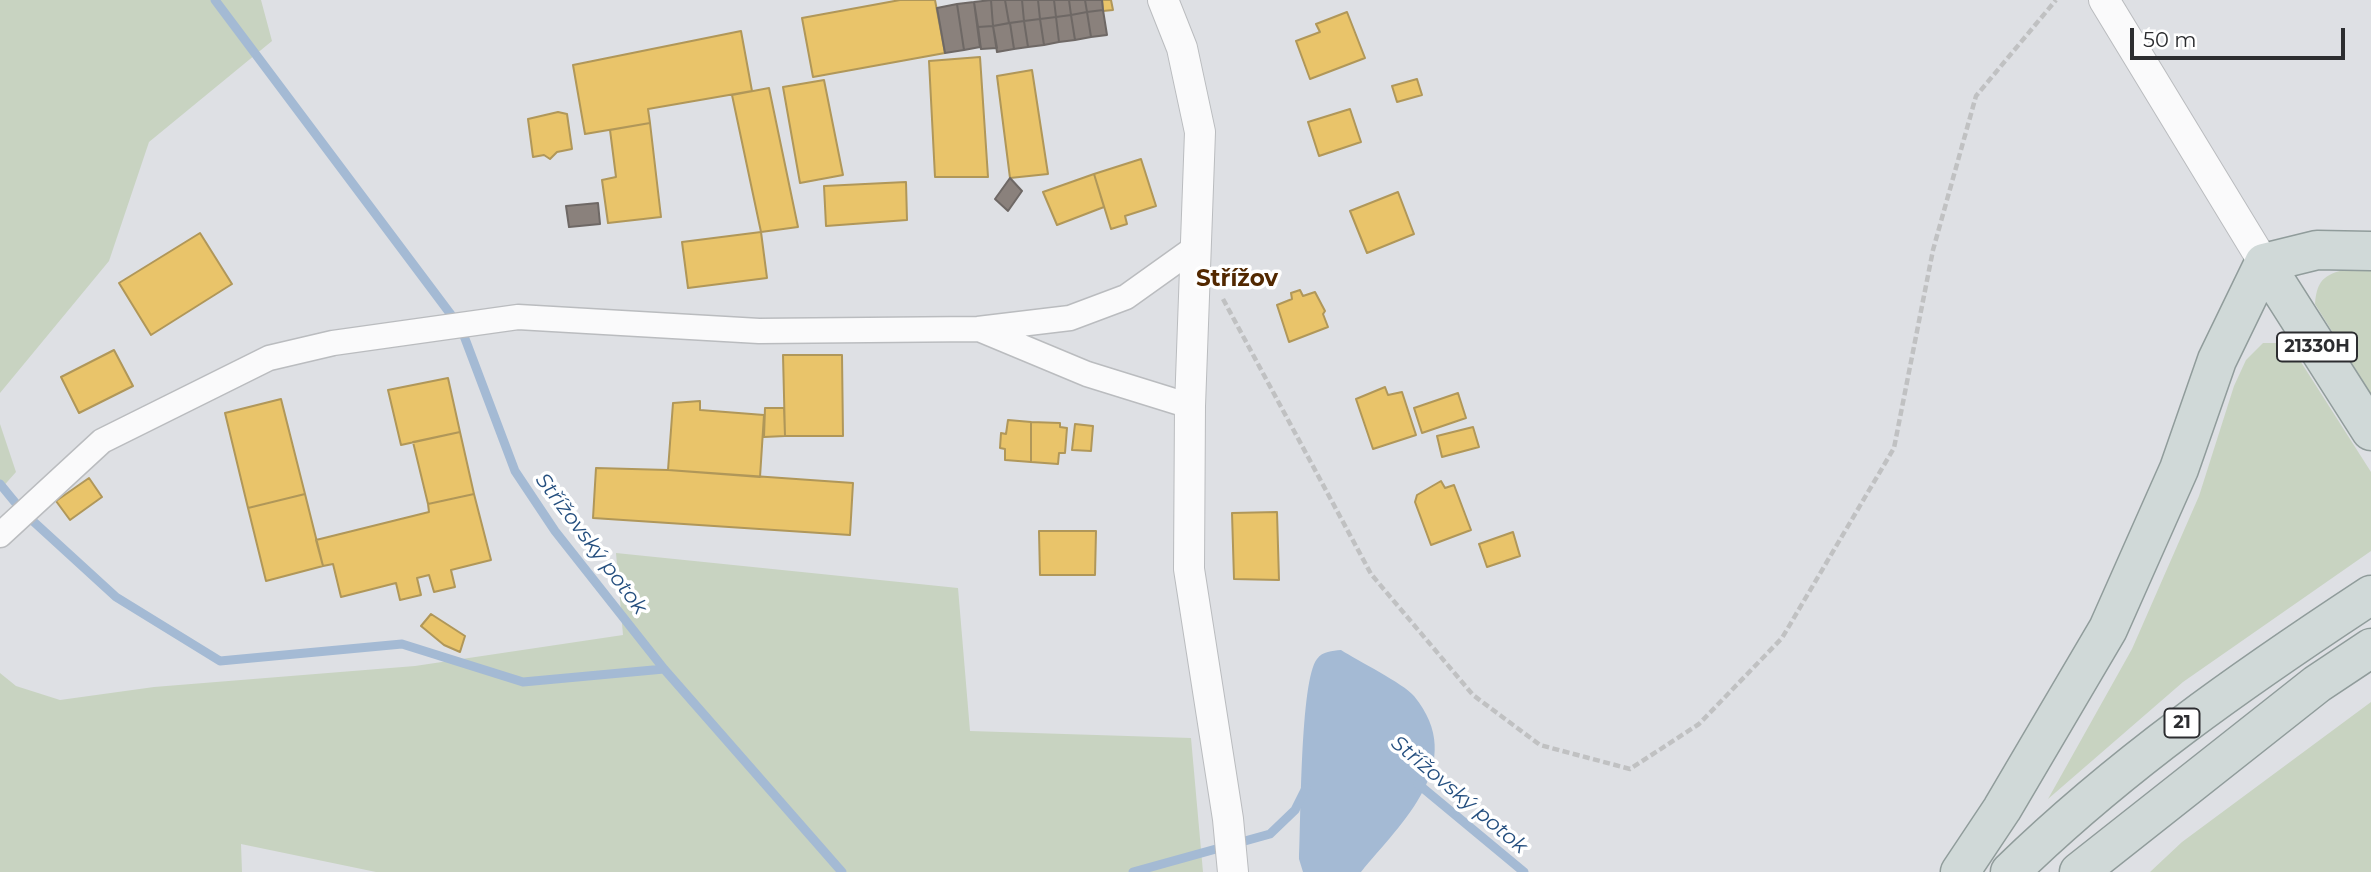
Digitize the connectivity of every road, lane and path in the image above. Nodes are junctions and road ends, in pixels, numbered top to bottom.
1 (1163, 0) edge
2 (2056, 0) edge
3 (2104, 0) edge
4 (1196, 247) junction
5 (2371, 251) edge
6 (2264, 263) junction
7 (1221, 295) dead end
8 (978, 329) junction
9 (1190, 406) junction
10 (2371, 431) edge
11 (0, 535) edge
12 (2371, 595) edge
13 (2371, 648) edge
14 (2371, 667) edge
15 (1233, 872) edge
16 (1960, 872) edge
17 (2010, 872) edge
18 (2079, 872) edge
19 (2117, 872) edge

1 - 4 street
2 - 7 path
3 - 6 street, 21330H
4 - 8 street
4 - 9 street
5 - 6 highway
6 - 10 highway, 21330H
6 - 16 highway
8 - 9 street
8 - 11 street
9 - 15 street
12 - 17 highway, 21
13 - 18 highway
14 - 19 highway

